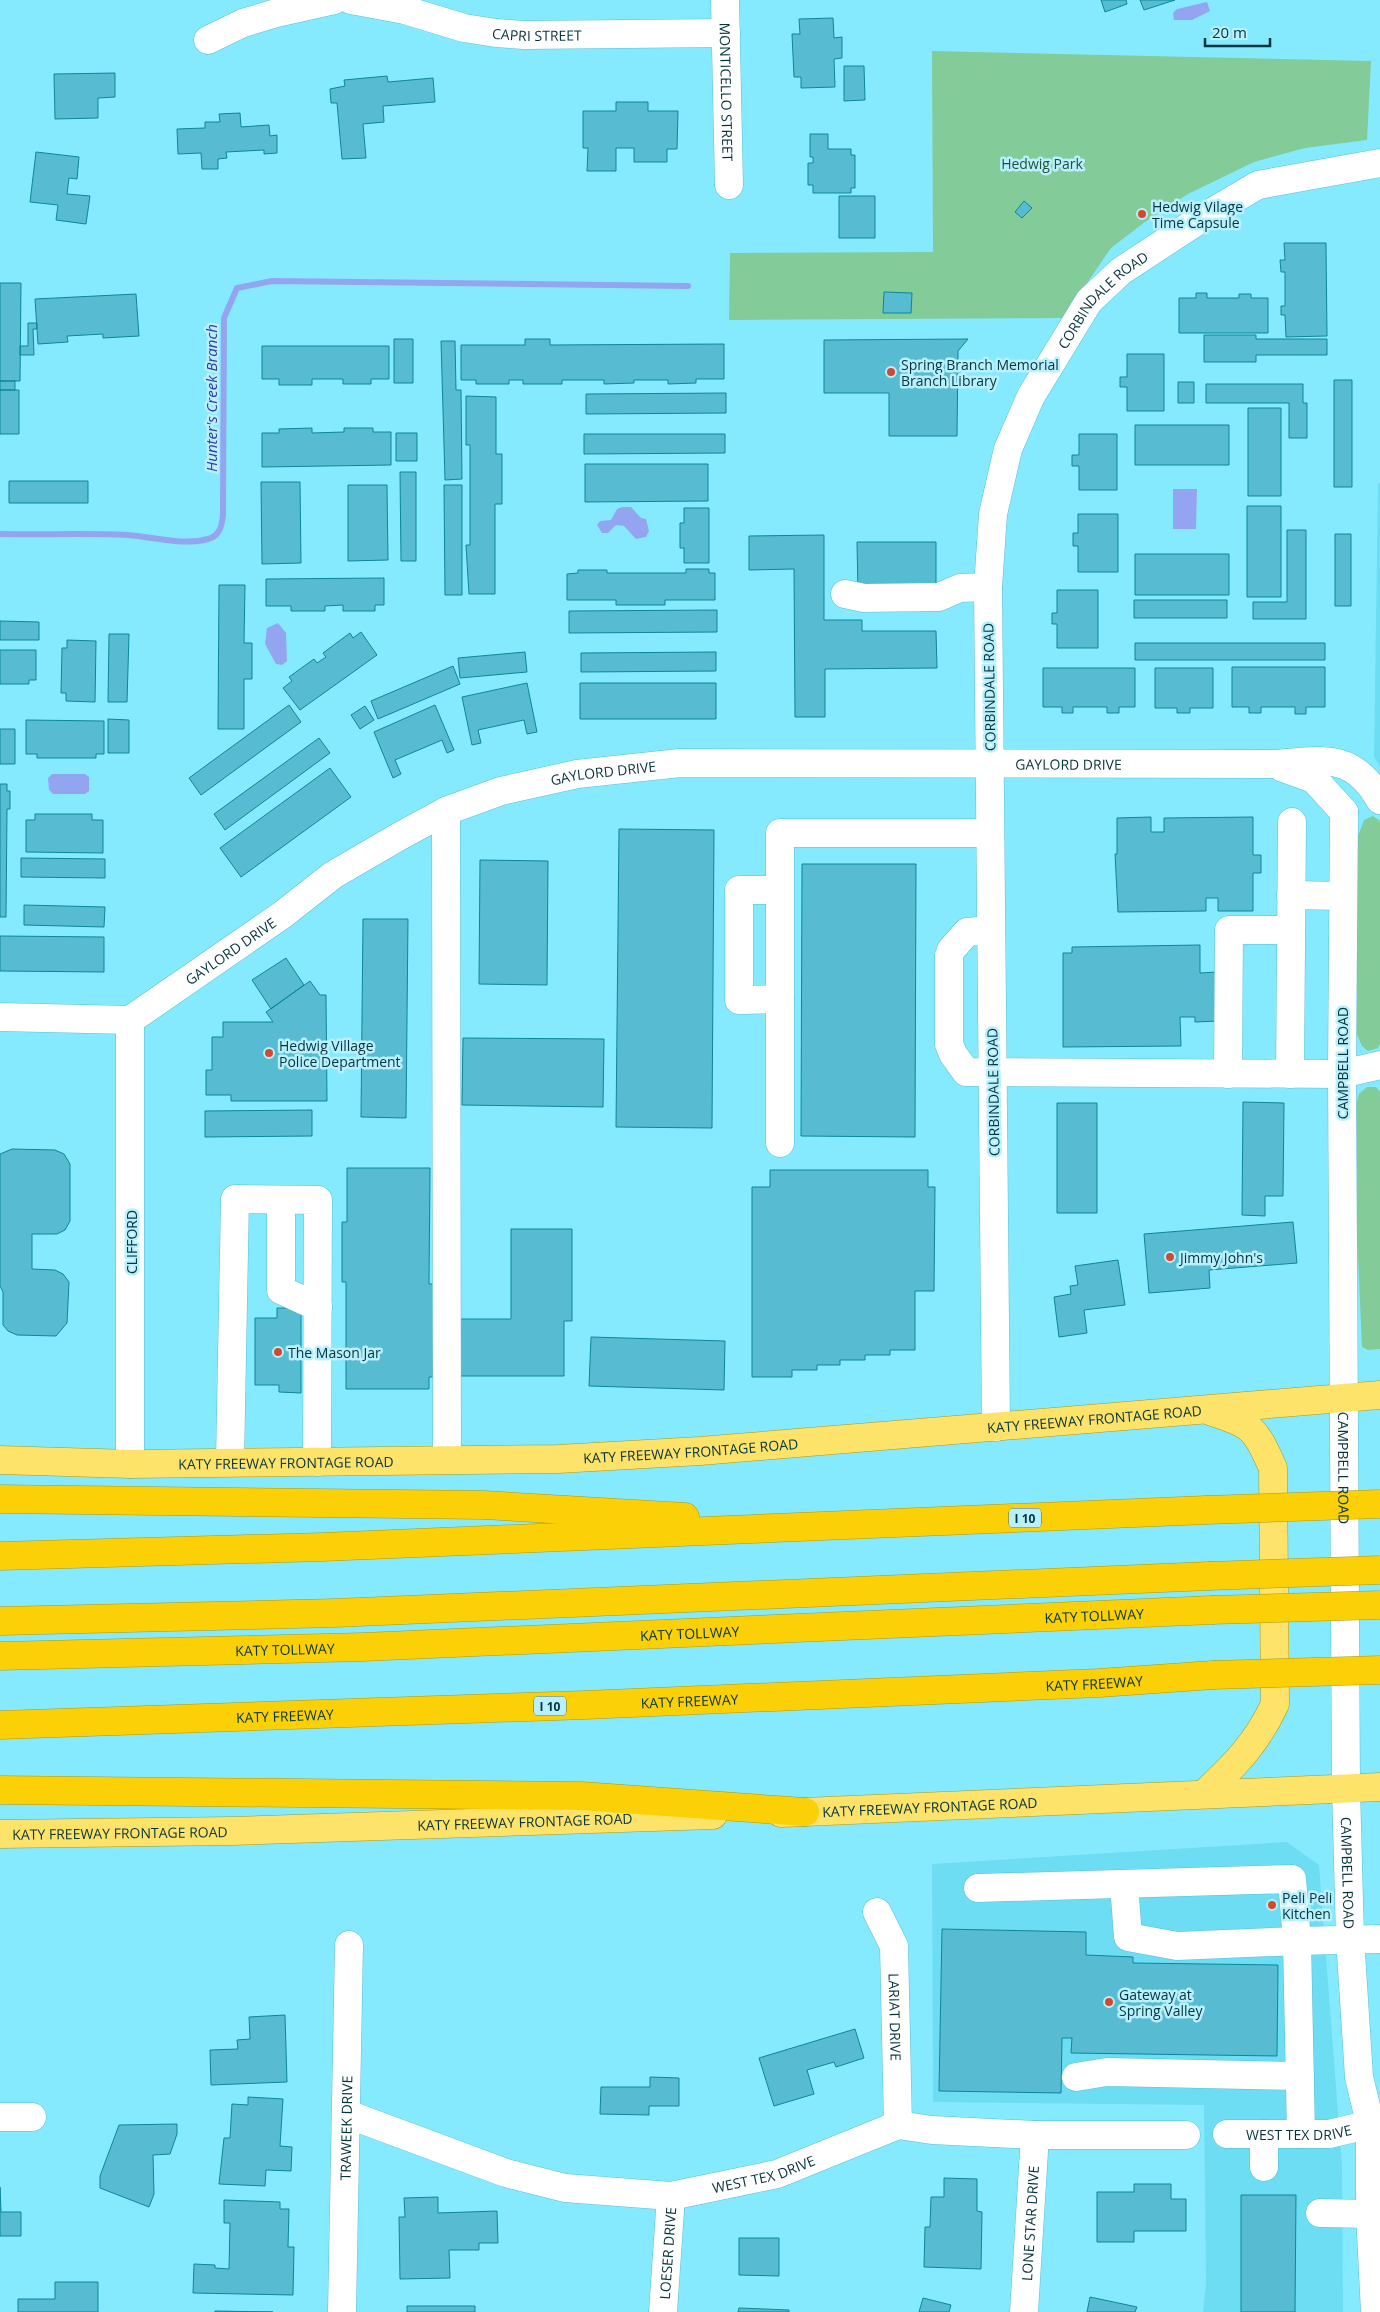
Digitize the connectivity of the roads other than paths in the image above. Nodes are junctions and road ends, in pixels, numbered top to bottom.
1 (334, 0) edge
2 (351, 0) edge
3 (726, 0) edge
4 (726, 33) junction
5 (208, 40) dead end
6 (1380, 163) edge
7 (729, 185) dead end
8 (988, 587) junction
9 (845, 594) dead end
10 (990, 763) junction
11 (1275, 764) junction
12 (1378, 790) edge
13 (446, 811) junction
14 (1344, 812) junction
15 (1292, 822) dead end
16 (990, 833) junction
17 (780, 890) junction
18 (1291, 896) junction
19 (1343, 896) junction
20 (991, 930) junction
21 (1291, 930) junction
22 (780, 999) junction
23 (0, 1017) edge
24 (130, 1020) junction
25 (1380, 1065) edge
26 (992, 1073) junction
27 (1228, 1074) junction
28 (1290, 1074) junction
29 (1342, 1074) junction
30 (780, 1143) dead end
31 (281, 1200) junction
32 (318, 1306) junction
33 (1380, 1395) edge
34 (1344, 1398) junction
35 (1205, 1409) junction
36 (996, 1427) junction
37 (0, 1460) edge
38 (447, 1460) junction
39 (230, 1462) junction
40 (317, 1462) junction
41 (130, 1464) junction
42 (1380, 1495) edge
43 (0, 1499) edge
44 (1380, 1504) edge
45 (1334, 1505) junction
46 (844, 1526) junction
47 (0, 1556) edge
48 (1380, 1570) edge
49 (1380, 1605) edge
50 (0, 1621) edge
51 (0, 1656) edge
52 (1380, 1670) edge
53 (0, 1725) edge
54 (1380, 1787) edge
55 (1346, 1788) junction
56 (0, 1790) edge
57 (1204, 1794) junction
58 (805, 1812) junction
59 (0, 1834) edge
60 (1124, 1884) junction
61 (978, 1888) dead end
62 (877, 1912) dead end
63 (1350, 1938) junction
64 (1380, 1939) edge
65 (1296, 1941) junction
66 (349, 1945) dead end
67 (1300, 2076) junction
68 (1076, 2077) dead end
69 (1380, 2084) edge
70 (347, 2114) junction
71 (32, 2117) dead end
72 (0, 2118) edge
73 (1375, 2123) edge
74 (898, 2126) junction
75 (1227, 2134) dead end
76 (1264, 2134) junction
77 (1302, 2134) junction
78 (1036, 2135) junction
79 (1186, 2135) dead end
80 (1264, 2167) dead end
81 (671, 2196) junction
82 (1320, 2213) dead end
83 (1370, 2214) junction
84 (1377, 2297) edge
85 (342, 2312) edge
86 (663, 2312) edge
87 (1024, 2312) edge

1 - 5 street
2 - 4 street, CAPRI STREET
3 - 4 street, MONTICELLO STREET
4 - 7 street, MONTICELLO STREET
6 - 8 street, CORBINDALE ROAD
8 - 9 street
8 - 10 street, CORBINDALE ROAD
10 - 11 street, GAYLORD DRIVE
10 - 13 street, GAYLORD DRIVE
10 - 16 street, CORBINDALE ROAD
11 - 12 street, GAYLORD DRIVE
11 - 14 street, GAYLORD DRIVE
12 - 14 street
13 - 24 street, GAYLORD DRIVE
13 - 38 street
14 - 19 street, CAMPBELL ROAD
15 - 18 street
16 - 17 street
16 - 20 street, CORBINDALE ROAD
17 - 22 street
17 - 22 street
18 - 19 street
18 - 21 street
19 - 29 street, CAMPBELL ROAD
20 - 26 street, CORBINDALE ROAD
20 - 26 street
21 - 27 street
21 - 28 street
22 - 30 street
23 - 24 street
24 - 41 street, CLIFFORD
25 - 29 street
26 - 27 street
26 - 36 street, CORBINDALE ROAD
27 - 28 street
28 - 29 street
29 - 34 street, CAMPBELL ROAD
31 - 32 street
31 - 32 street
31 - 39 street
32 - 40 street
33 - 34 main road, KATY FREEWAY FRONTAGE ROAD
34 - 35 main road, KATY FREEWAY FRONTAGE ROAD
34 - 55 street, CAMPBELL ROAD
35 - 36 main road, KATY FREEWAY FRONTAGE ROAD
35 - 57 main road
36 - 38 main road, KATY FREEWAY FRONTAGE ROAD
37 - 41 main road, KATY FREEWAY FRONTAGE ROAD
38 - 40 main road, KATY FREEWAY FRONTAGE ROAD
39 - 40 main road, KATY FREEWAY FRONTAGE ROAD
39 - 41 main road, KATY FREEWAY FRONTAGE ROAD
42 - 45 highway, bridge
43 - 46 highway
44 - 45 highway, I 10, bridge
45 - 46 highway, I 10, bridge
46 - 47 highway, I 10
48 - 50 highway, bridge
49 - 51 highway, KATY TOLLWAY, bridge
52 - 53 highway, KATY FREEWAY / I 10, bridge
54 - 55 main road, KATY FREEWAY FRONTAGE ROAD
55 - 57 main road, KATY FREEWAY FRONTAGE ROAD
55 - 63 street, CAMPBELL ROAD
56 - 58 highway
57 - 58 main road, KATY FREEWAY FRONTAGE ROAD
58 - 59 main road, KATY FREEWAY FRONTAGE ROAD
60 - 61 street
60 - 65 street
60 - 65 street
62 - 74 street, LARIAT DRIVE
63 - 64 street
63 - 65 street
63 - 73 street, CAMPBELL ROAD
65 - 67 street
66 - 70 street, TRAWEEK DRIVE
67 - 68 street
67 - 77 street
69 - 73 street, CAMPBELL ROAD
70 - 81 street, WEST TEX DRIVE
70 - 85 street, TRAWEEK DRIVE
71 - 72 street
73 - 77 street, WEST TEX DRIVE
73 - 83 street, CAMPBELL ROAD
74 - 78 street, WEST TEX DRIVE
74 - 81 street, WEST TEX DRIVE
75 - 76 street, WEST TEX DRIVE
76 - 77 street, WEST TEX DRIVE
76 - 80 street
78 - 79 street, WEST TEX DRIVE
78 - 87 street, LONE STAR DRIVE
81 - 86 street, LOESER DRIVE
82 - 83 street
83 - 84 street, CAMPBELL ROAD

